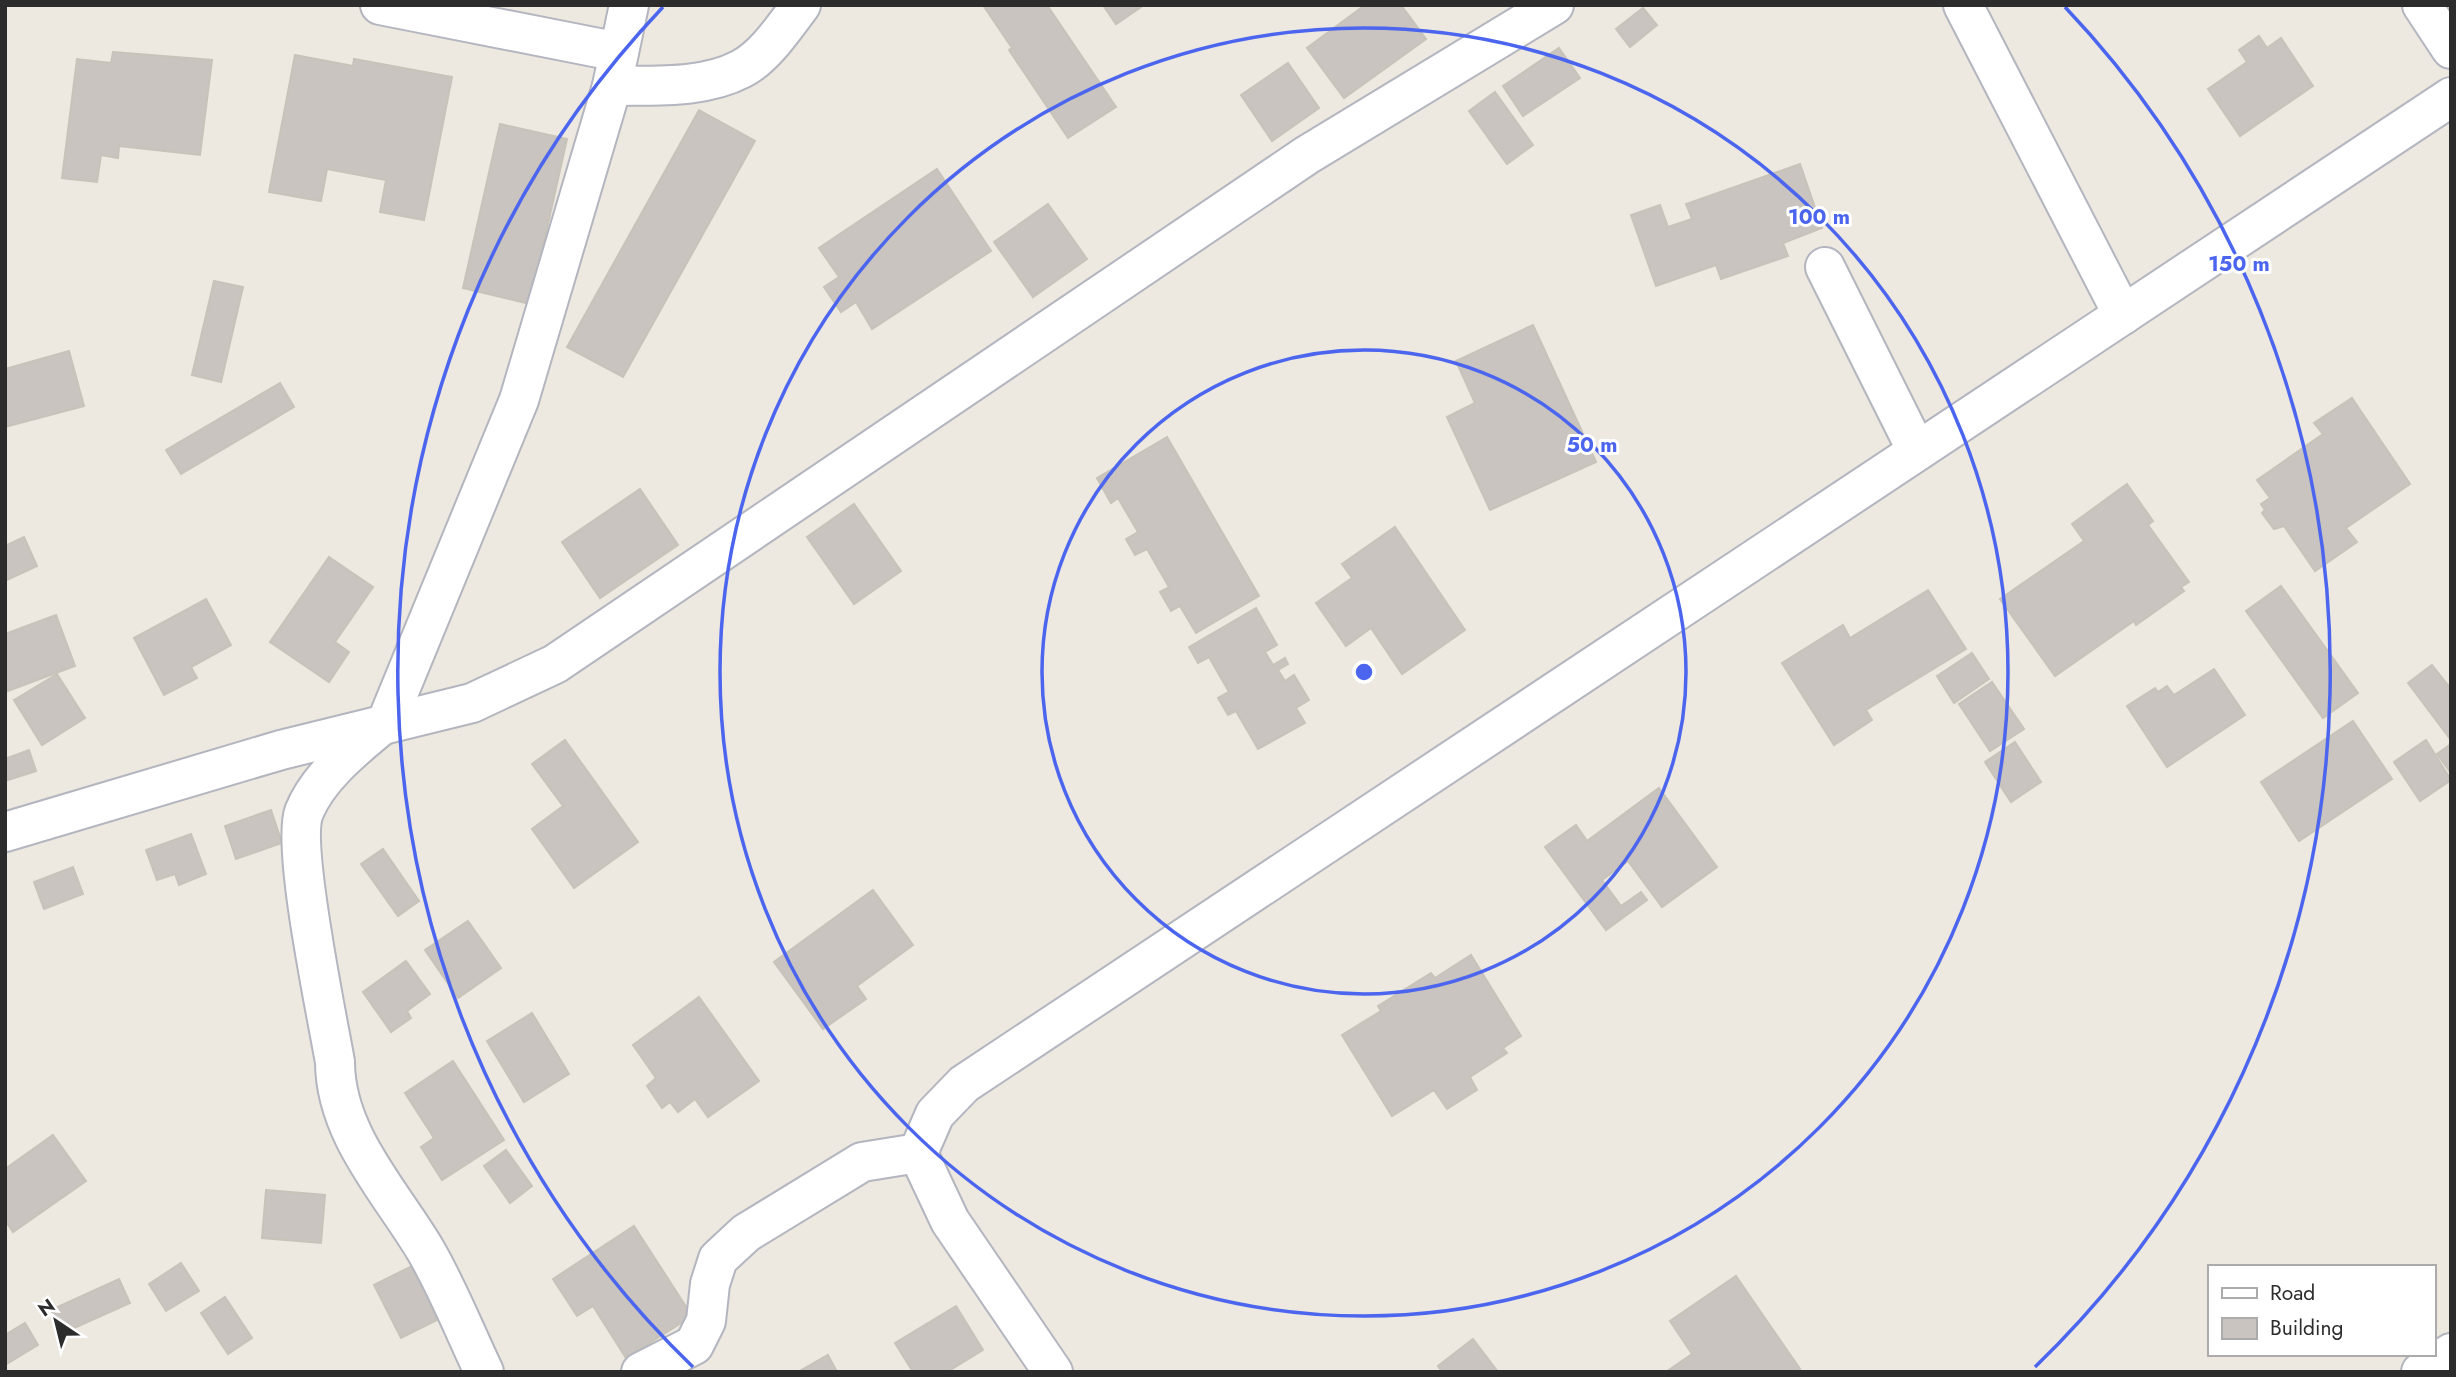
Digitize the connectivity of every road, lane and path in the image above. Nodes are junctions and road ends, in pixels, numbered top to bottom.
1 (380, 5) edge
2 (629, 5) edge
3 (801, 5) edge
4 (1554, 5) edge
5 (1963, 5) edge
6 (2422, 5) edge
7 (2451, 50) edge
8 (616, 69) junction
9 (2451, 97) edge
10 (1825, 267) dead end
11 (2123, 314) junction
12 (1917, 451) junction
13 (387, 722) junction
14 (5, 832) edge
15 (918, 1153) junction
16 (2451, 1353) edge
17 (484, 1372) edge
18 (641, 1372) edge
19 (1053, 1372) edge
20 (2421, 1372) edge

1 - 8 street
2 - 8 street
3 - 8 street
4 - 13 street
5 - 11 street
6 - 7 street
8 - 13 street
9 - 11 street
10 - 12 street
11 - 12 street
12 - 15 street
13 - 14 street
13 - 17 street
15 - 18 street
15 - 19 street
16 - 20 street

